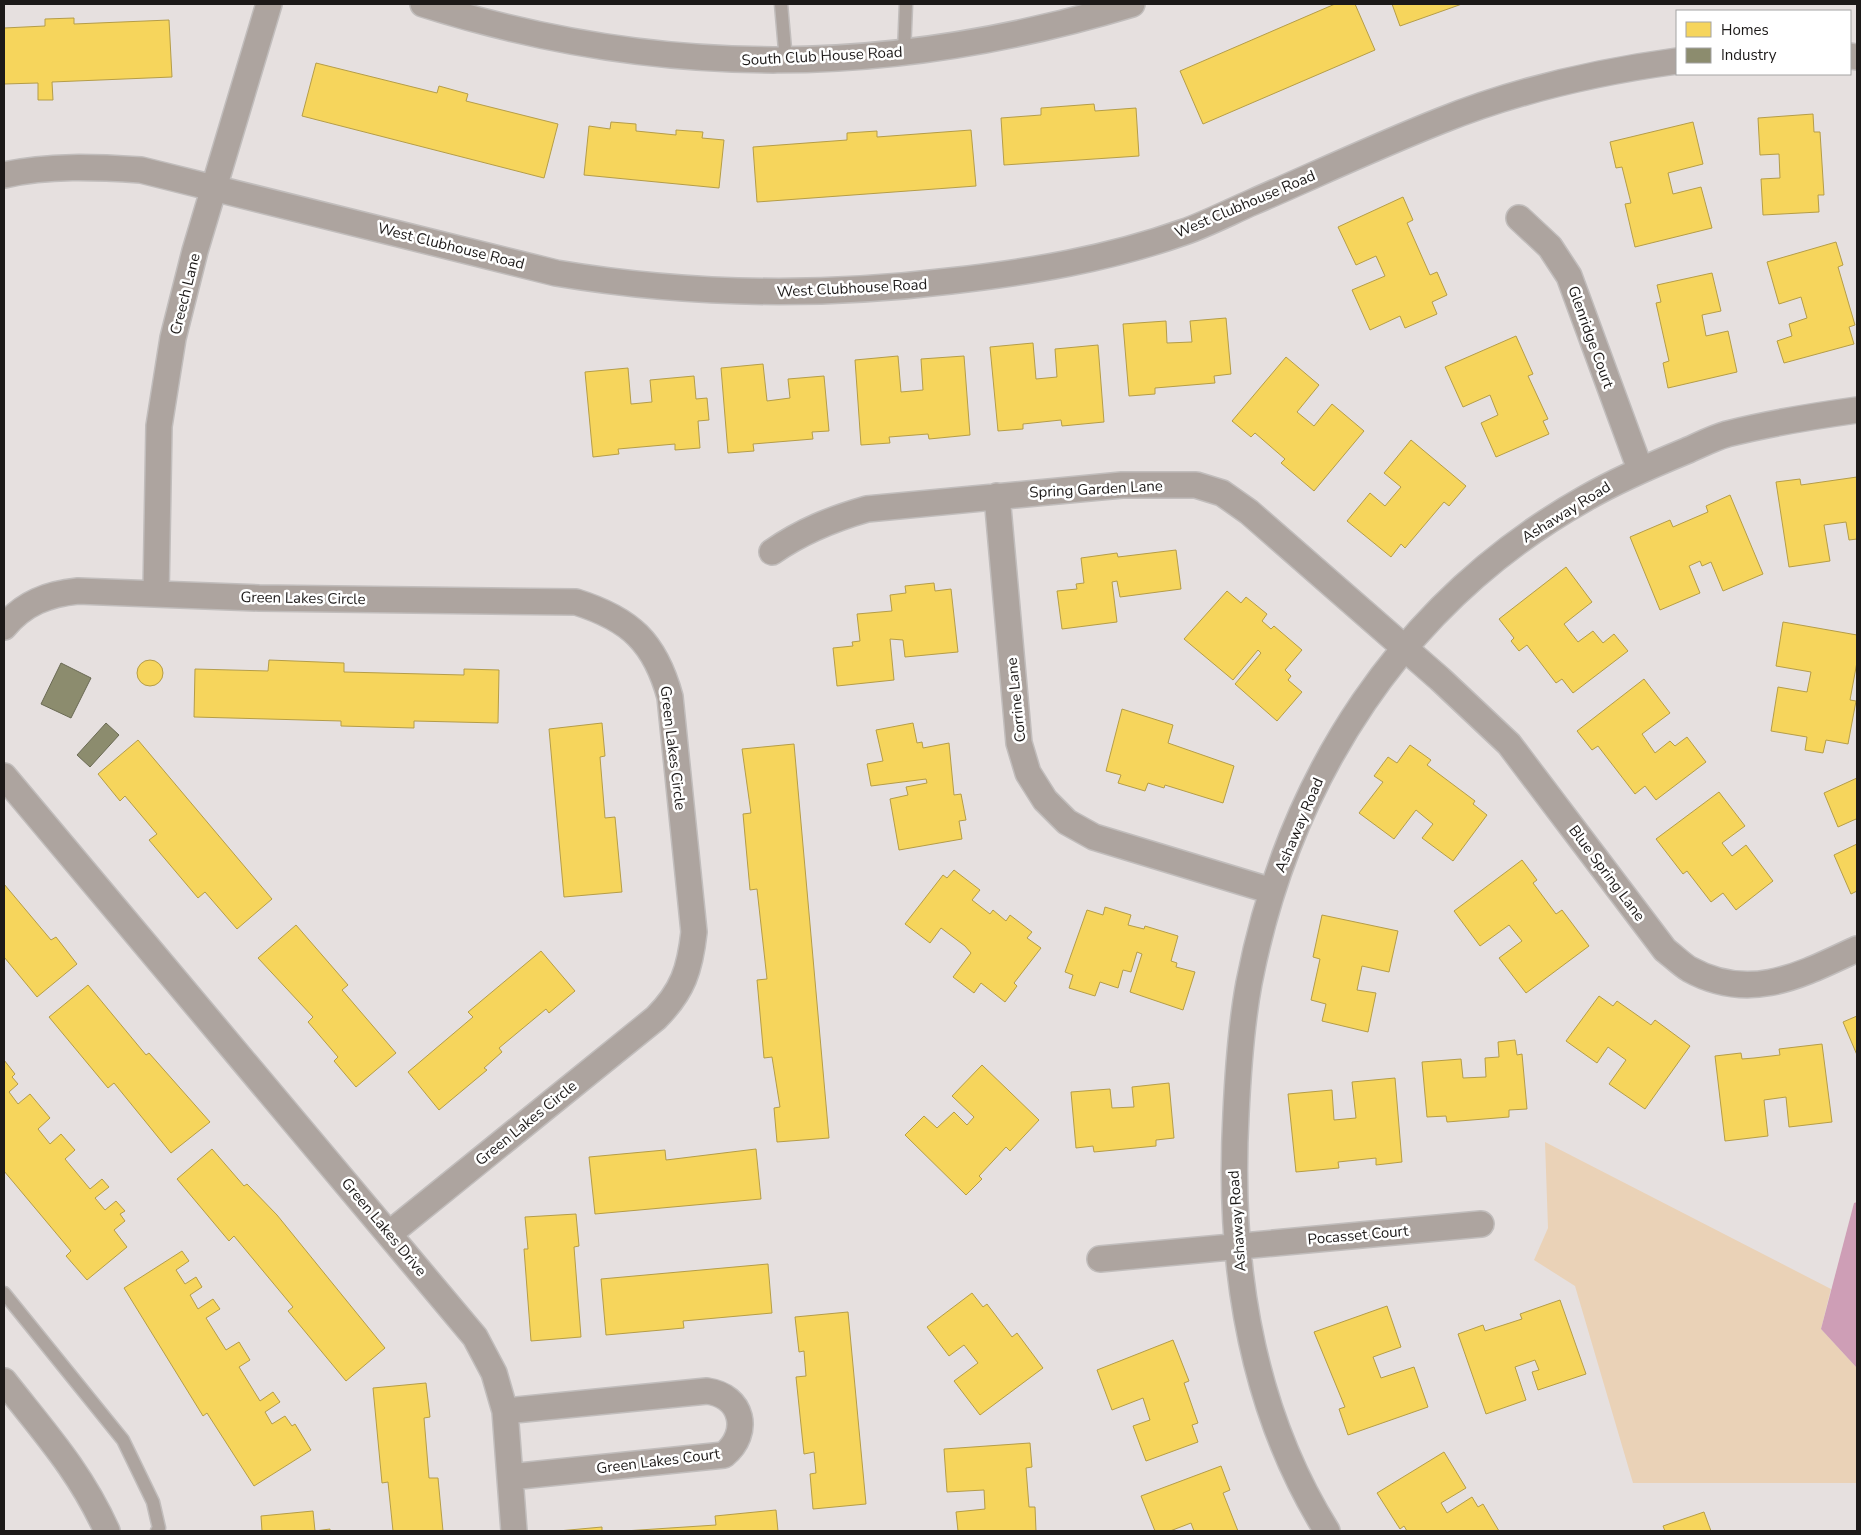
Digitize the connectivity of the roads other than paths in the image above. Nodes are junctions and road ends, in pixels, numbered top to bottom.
1 (269, 4) edge
2 (423, 4) edge
3 (781, 4) edge
4 (906, 4) edge
5 (1132, 4) edge
6 (460, 9) edge
7 (904, 53) junction
8 (786, 61) junction
9 (1676, 61) edge
10 (4, 175) edge
11 (215, 187) junction
12 (1519, 218) dead end
13 (1857, 410) edge
14 (1640, 470) junction
15 (997, 496) junction
16 (772, 552) dead end
17 (156, 594) junction
18 (4, 627) edge
19 (1404, 647) junction
20 (4, 776) edge
21 (1272, 891) junction
22 (1857, 949) edge
23 (1480, 1224) dead end
24 (389, 1234) junction
25 (1236, 1245) junction
26 (1100, 1259) dead end
27 (4, 1293) edge
28 (4, 1382) edge
29 (505, 1411) junction
30 (510, 1477) junction
31 (107, 1531) edge
32 (157, 1531) edge
33 (514, 1531) edge
34 (1327, 1531) edge

1 - 11 street, Creech Lane
2 - 6 street, South Club House Road
3 - 8 lane
4 - 7 lane
5 - 7 street, South Club House Road
6 - 8 street, South Club House Road
7 - 8 street, South Club House Road
9 - 11 street, West Clubhouse Road
10 - 11 street, West Clubhouse Road
11 - 17 street, Creech Lane
12 - 14 street, Glenridge Court
13 - 14 street, Ashaway Road
14 - 19 street, Ashaway Road
15 - 16 street, Spring Garden Lane
15 - 19 street, Spring Garden Lane
15 - 21 street, Corrine Lane
17 - 18 street, Green Lakes Circle
17 - 24 street, Green Lakes Circle
19 - 21 street, Ashaway Road
19 - 22 street, Blue Spring Lane
20 - 24 street, Green Lakes Drive
21 - 25 street, Ashaway Road
23 - 25 street, Pocasset Court
24 - 29 street, Green Lakes Drive
25 - 26 street, Pocasset Court
25 - 34 street, Ashaway Road
27 - 32 lane
28 - 31 street
29 - 30 street, Green Lakes Drive
29 - 30 street, Green Lakes Court
30 - 33 street, Green Lakes Drive

